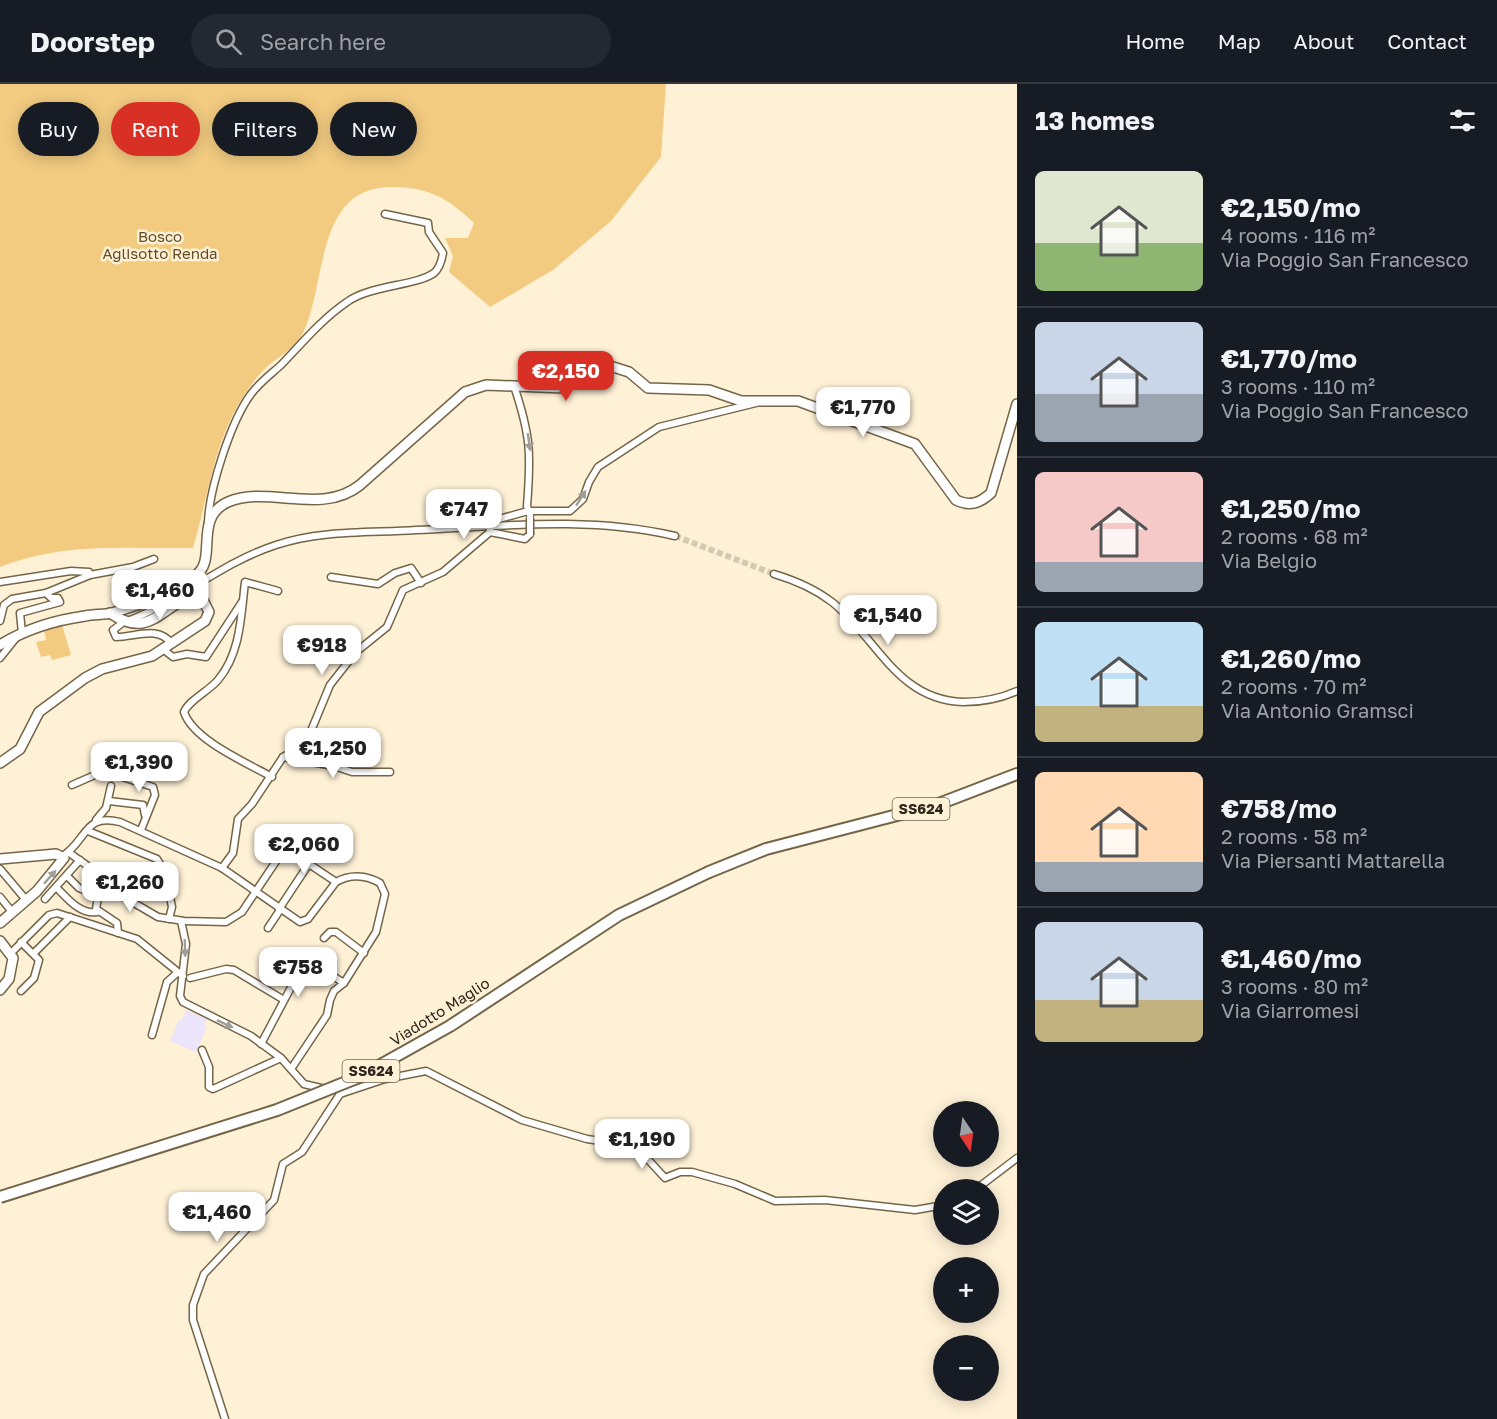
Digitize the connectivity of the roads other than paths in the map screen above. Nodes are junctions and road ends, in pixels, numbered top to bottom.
1 (385, 214) dead end
2 (514, 386) junction
3 (757, 402) junction
4 (1017, 404) edge
5 (529, 515) junction
6 (207, 526) junction
7 (490, 529) junction
8 (675, 536) tunnel mouth
9 (154, 559) dead end
10 (90, 574) junction
11 (774, 574) tunnel mouth
12 (331, 577) dead end
13 (0, 582) edge
14 (421, 583) junction
15 (278, 591) dead end
16 (46, 593) junction
17 (242, 602) junction
18 (110, 613) junction
19 (130, 620) dead end
20 (0, 621) edge
21 (121, 624) dead end
22 (20, 634) junction
23 (0, 645) edge
24 (168, 647) junction
25 (0, 658) edge
26 (1017, 691) edge
27 (283, 757) junction
28 (0, 762) edge
29 (390, 772) dead end
30 (1017, 774) edge
31 (272, 777) junction
32 (72, 785) dead end
33 (111, 786) dead end
34 (109, 801) junction
35 (146, 816) junction
36 (96, 820) junction
37 (141, 830) junction
38 (88, 831) junction
39 (295, 833) dead end
40 (285, 848) junction
41 (316, 853) dead end
42 (66, 854) junction
43 (0, 859) edge
44 (80, 860) junction
45 (309, 864) junction
46 (222, 868) junction
47 (0, 869) edge
48 (66, 876) junction
49 (336, 882) junction
50 (100, 883) junction
51 (56, 887) junction
52 (255, 893) junction
53 (97, 895) junction
54 (0, 897) edge
55 (45, 899) dead end
56 (27, 901) junction
57 (279, 909) junction
58 (97, 912) junction
59 (13, 913) junction
60 (70, 917) junction
61 (169, 919) junction
62 (182, 921) junction
63 (0, 923) edge
64 (268, 928) dead end
65 (118, 933) junction
66 (324, 938) dead end
67 (0, 941) edge
68 (21, 942) junction
69 (34, 953) junction
70 (364, 953) junction
71 (10, 954) junction
72 (184, 976) junction
73 (344, 983) junction
74 (0, 990) edge
75 (21, 991) dead end
76 (284, 1000) junction
77 (152, 1035) dead end
78 (261, 1044) junction
79 (202, 1050) dead end
80 (281, 1058) junction
81 (291, 1069) junction
82 (340, 1094) junction
83 (1017, 1158) edge
84 (989, 1179) edge
85 (0, 1197) edge
86 (933, 1207) edge
87 (225, 1419) edge

1 - 6 street
2 - 3 street
2 -> 5 street
2 - 6 street
3 - 4 street
5 -> 3 street
5 - 7 street
5 - 7 street, bridge
6 - 18 street
7 - 8 street
7 - 14 street
7 - 19 street
9 - 10 street
10 - 13 street
10 - 16 street
11 - 26 street
12 - 14 street
14 - 27 street
15 - 17 street
16 - 20 street
16 - 22 street
17 - 24 street
17 - 31 street
18 - 22 street
18 - 24 street
21 - 24 street
22 - 23 street
22 - 25 street
24 - 28 street
27 - 29 street
27 - 31 street
30 - 85 main road, Viadotto Maglio / SS624, bridge
31 - 46 street
32 - 35 street
33 - 34 street
34 - 35 street
34 - 36 street
35 - 37 street
36 - 37 street
36 - 38 street
37 - 46 street
38 - 42 street
38 - 61 street
39 - 40 street
40 - 45 street
40 - 52 street
41 - 45 street
42 - 43 street
42 - 44 street
56 -> 42 street
44 - 48 street
44 - 50 street
45 - 49 street
45 - 57 street
46 - 52 street
47 - 56 street
48 - 51 street
48 - 53 street
49 - 57 street
49 - 70 street
50 - 53 street
50 - 61 street
51 - 55 street
51 - 58 street
52 - 57 street
52 - 62 street
53 - 58 street
54 - 59 street
56 - 59 street
57 - 64 street
58 - 65 street
59 - 63 street
60 - 65 street
60 - 68 street
60 - 69 street
61 - 62 street
62 -> 72 street
65 - 72 street
66 - 70 street
67 - 71 street
68 - 69 street
68 - 71 street
69 - 75 street
70 - 73 street
71 - 74 street
72 - 76 street
72 - 77 street
72 -> 78 street
73 - 76 street
73 - 81 street
76 - 78 street
78 - 80 street
79 - 80 street
80 - 81 street
81 - 82 street
82 - 86 street
82 - 87 street
83 - 84 street

